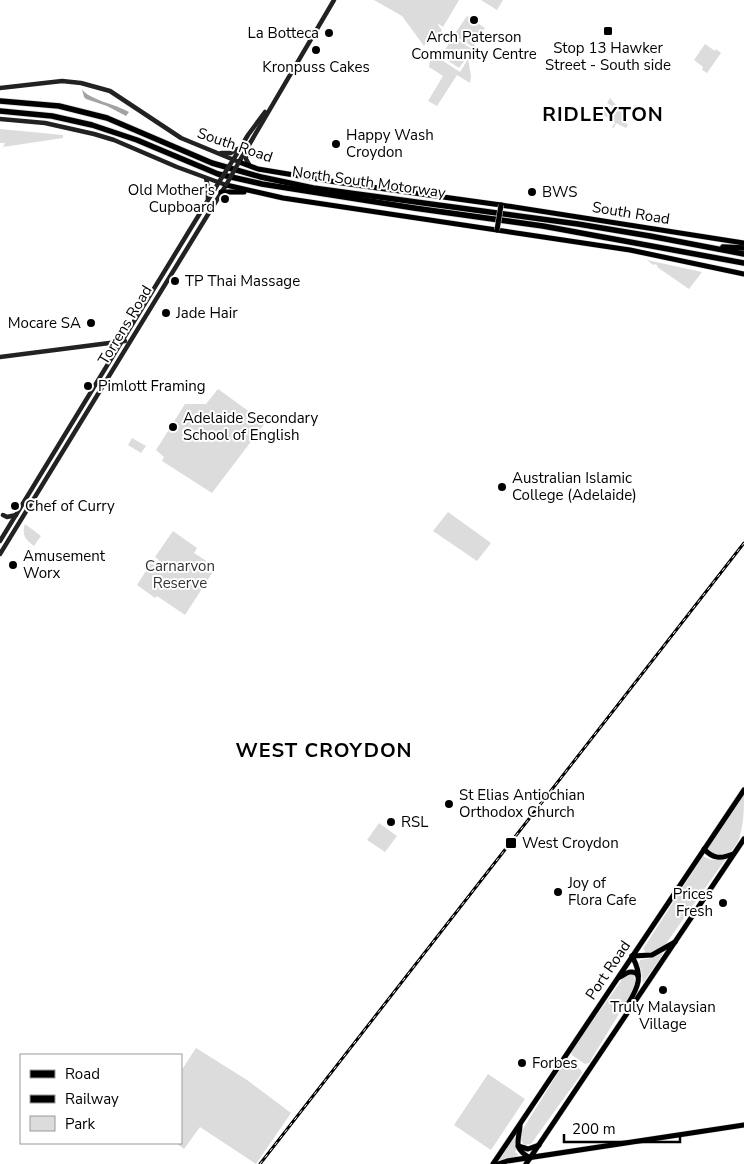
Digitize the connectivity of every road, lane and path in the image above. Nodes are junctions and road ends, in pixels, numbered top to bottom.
1 (334, 0) edge
2 (0, 88) edge
3 (0, 101) edge
4 (270, 107) junction
5 (0, 111) edge
6 (0, 119) edge
7 (242, 144) junction
8 (246, 149) junction
9 (217, 153) junction
10 (236, 161) junction
11 (251, 166) junction
12 (206, 178) junction
13 (219, 182) junction
14 (226, 185) junction
15 (221, 192) junction
16 (255, 192) junction
17 (208, 202) junction
18 (500, 205) junction
19 (497, 230) junction
20 (744, 243) edge
21 (708, 247) junction
22 (744, 248) edge
23 (744, 254) edge
24 (743, 263) edge
25 (744, 274) edge
26 (126, 342) junction
27 (0, 357) edge
28 (3, 515) dead end
29 (16, 515) junction
30 (9, 527) junction
31 (5, 532) junction
32 (14, 532) junction
33 (10, 538) junction
34 (0, 540) edge
35 (0, 554) edge
36 (744, 790) edge
37 (744, 839) edge
38 (704, 849) junction
39 (734, 854) junction
40 (675, 942) junction
41 (632, 956) junction
42 (617, 978) junction
43 (639, 978) junction
44 (630, 1008) junction
45 (520, 1123) junction
46 (744, 1125) edge
47 (538, 1145) junction
48 (518, 1146) junction
49 (530, 1158) junction
50 (493, 1164) edge
51 (498, 1164) edge
52 (526, 1164) edge

1 - 4 main road, Torrens Road
2 - 9 main road, South Road
3 - 21 highway, North South Motorway
4 - 7 main road, Torrens Road
4 - 8 main road, Torrens Road
5 - 24 highway, North South Motorway
6 - 12 main road
7 - 9 main road
7 - 10 main road, Torrens Road
8 - 10 main road, Torrens Road
8 - 11 main road
9 - 10 main road, South Road
10 - 11 main road, South Road
10 - 13 main road, Torrens Road, bridge
10 - 14 main road, Torrens Road, bridge
11 - 18 main road, South Road
12 - 13 main road
12 - 17 main road
13 - 14 main road
13 - 17 main road, Torrens Road
14 - 15 main road, Torrens Road
14 - 16 main road
15 - 16 main road
15 - 26 main road, Torrens Road
16 - 19 main road
17 - 26 main road, Torrens Road
18 - 19 main road, bridge
18 - 20 main road, South Road
19 - 25 main road
21 - 22 highway
21 - 23 highway, North South Motorway
26 - 27 main road
26 - 29 main road, Torrens Road
26 - 32 main road, Torrens Road
28 - 29 main road
29 - 30 main road, Torrens Road
30 - 31 main road, Torrens Road
30 - 32 main road
31 - 33 main road
31 - 34 main road, Torrens Road
32 - 33 main road, Torrens Road
33 - 35 main road, Torrens Road
36 - 38 main road, Port Road
37 - 39 main road
38 - 39 main road
38 - 41 main road, Port Road
39 - 40 main road
40 - 41 main road
40 - 44 main road
41 - 42 main road, Port Road
41 - 43 main road
42 - 43 main road
42 - 45 main road, Port Road
43 - 44 main road
44 - 47 main road
45 - 48 main road
45 - 50 main road, Port Road
46 - 49 main road
47 - 48 main road
47 - 49 main road
48 - 49 main road
49 - 51 main road
49 - 52 main road

